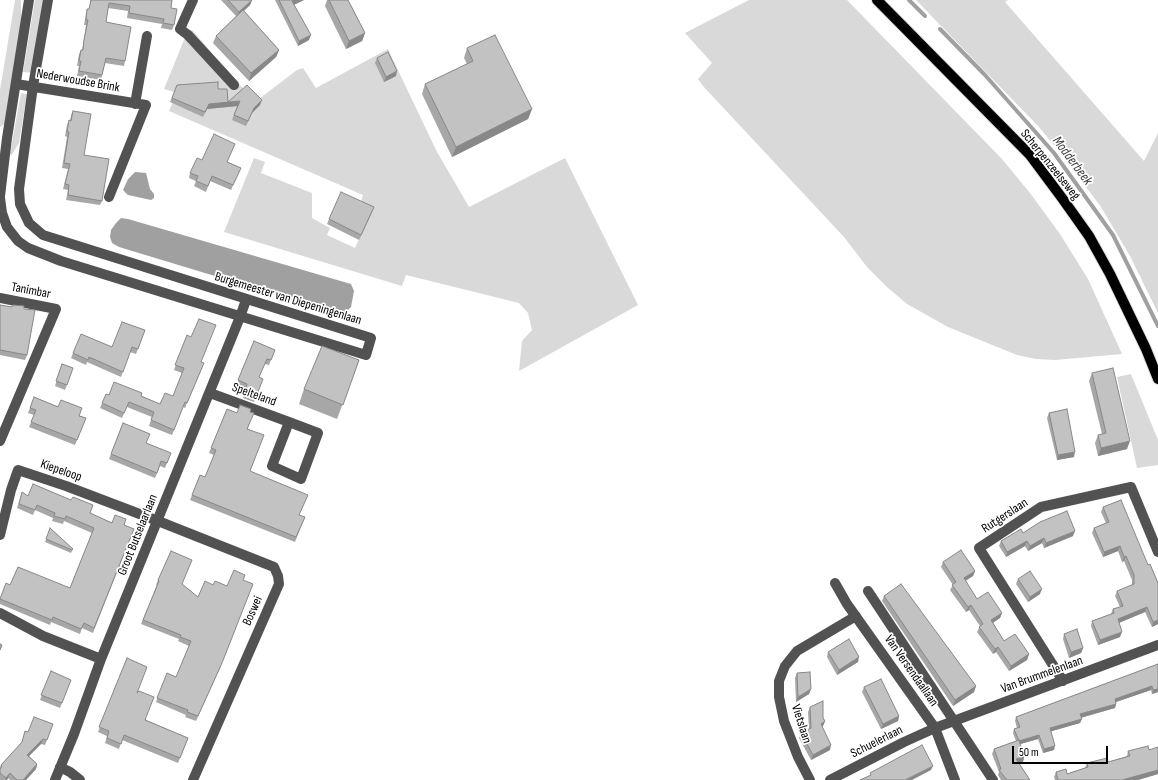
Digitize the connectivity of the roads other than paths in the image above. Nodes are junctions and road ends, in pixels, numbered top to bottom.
1 (29, 0) edge
2 (48, 0) edge
3 (192, 0) edge
4 (877, 0) edge
5 (147, 36) dead end
6 (16, 84) junction
7 (234, 85) dead end
8 (33, 86) junction
9 (135, 104) junction
10 (2, 167) edge
11 (22, 171) junction
12 (109, 196) dead end
13 (0, 197) edge
14 (0, 298) edge
15 (246, 300) junction
16 (240, 317) junction
17 (1158, 379) edge
18 (210, 393) junction
19 (289, 422) junction
20 (0, 441) edge
21 (158, 521) junction
22 (0, 535) edge
23 (1158, 552) edge
24 (835, 583) dead end
25 (868, 591) dead end
26 (0, 613) edge
27 (856, 616) junction
28 (1158, 645) edge
29 (101, 659) junction
30 (1063, 681) junction
31 (955, 721) junction
32 (935, 728) junction
33 (60, 767) junction
34 (55, 780) edge
35 (80, 780) edge
36 (193, 780) edge
37 (810, 780) edge
38 (830, 780) edge
39 (955, 780) edge
40 (993, 780) edge

1 - 6 street, Burgemeester van Diepeningenlaan
2 - 8 street, Burgemeester van Diepeningenlaan
3 - 7 street
4 - 17 main road, Scherpenzeelseweg
5 - 9 street, Nederwoudse Brink
6 - 8 street, Nederwoudse Brink
6 - 10 street, Burgemeester van Diepeningenlaan
8 - 9 street, Nederwoudse Brink
8 - 11 street, Burgemeester van Diepeningenlaan
9 - 12 street, Nederwoudse Brink
10 - 11 street
10 - 13 street, Burgemeester van Diepeningenlaan
11 - 15 street, Burgemeester van Diepeningenlaan
13 - 16 street, Burgemeester van Diepeningenlaan
14 - 20 street, Tanimbar
15 - 16 street, Groot Butselaarlaan
15 - 16 street, Burgemeester van Diepeningenlaan
16 - 18 street, Groot Butselaarlaan
18 - 19 street, Spelteland
18 - 21 street, Groot Butselaarlaan
19 - 19 street, Spelteland
21 - 22 street, Kiepeloop
21 - 29 street, Groot Butselaarlaan
21 - 36 street, Boswei
23 - 30 street, Rutgerslaan
24 - 27 street, Van Versendaallaan
25 - 31 street, Van Versendaallaan
26 - 29 street
27 - 32 street, Van Versendaallaan
27 - 37 street, Vietslaan
28 - 30 street, Van Brummelenlaan
29 - 33 street, Groot Butselaarlaan
30 - 31 street, Van Brummelenlaan
31 - 32 street, Van Brummelenlaan
31 - 40 street, Van Versendaallaan
32 - 38 street, Schuelerlaan
32 - 39 street, Van Versendaallaan
33 - 34 street, Groot Butselaarlaan
33 - 35 street

